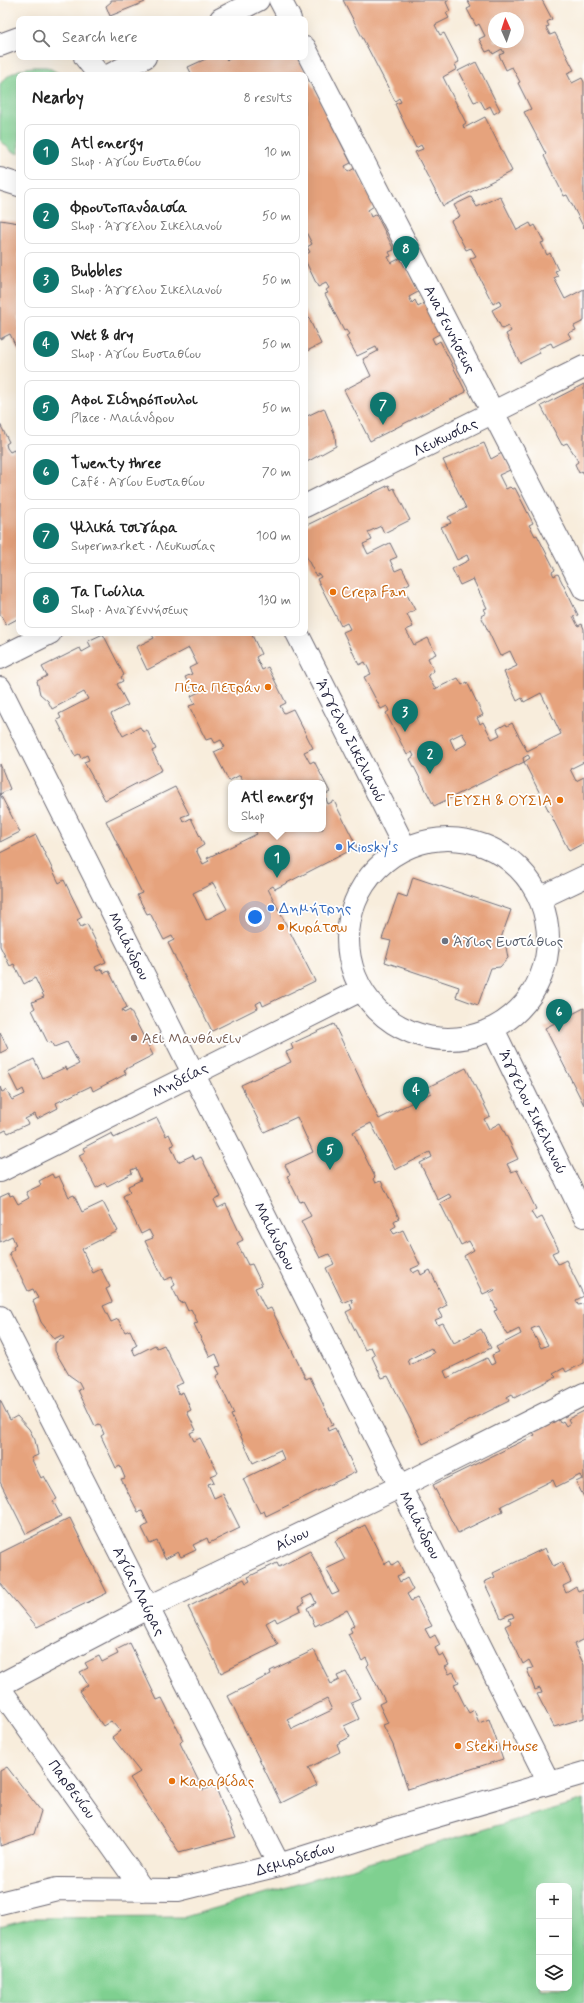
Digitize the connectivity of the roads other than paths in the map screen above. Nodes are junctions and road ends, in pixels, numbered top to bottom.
1 (258, 0) edge
2 (280, 0) edge
3 (227, 16) edge
4 (288, 16) edge
5 (16, 39) edge
6 (0, 45) edge
7 (308, 54) edge
8 (87, 60) edge
9 (139, 60) edge
10 (97, 72) edge
11 (116, 72) edge
12 (0, 179) edge
13 (16, 184) edge
14 (584, 367) edge
15 (493, 413) junction
16 (308, 505) edge
17 (584, 589) edge
18 (44, 636) edge
19 (299, 636) edge
20 (0, 658) edge
21 (0, 688) edge
22 (405, 848) junction
23 (584, 877) edge
24 (540, 898) junction
25 (361, 990) junction
26 (493, 1029) junction
27 (193, 1074) junction
28 (0, 1171) edge
29 (584, 1216) edge
30 (0, 1317) edge
31 (584, 1394) edge
32 (401, 1486) junction
33 (147, 1608) junction
34 (0, 1685) edge
35 (0, 1689) edge
36 (584, 1773) edge
37 (550, 1783) junction
38 (279, 1865) junction
39 (143, 1890) junction
40 (0, 1902) edge

1 - 3 street
2 - 4 street
5 - 6 street
7 - 15 street, Αναγεννήσεως
8 - 10 street
9 - 11 street
12 - 13 street
14 - 15 street, Λευκωσίας
15 - 16 street, Λευκωσίας
15 - 17 street, Αναγεννήσεως
18 - 20 street
19 - 22 street, Άγγελου Σικελιανού
21 - 27 street, Μαιάνδρου
22 - 24 street
22 - 25 street
23 - 24 street
24 - 26 street
25 - 26 street
25 - 27 street, Μηδείας
26 - 29 street, Άγγελου Σικελιανού
27 - 28 street, Μηδείας
27 - 32 street, Μαιάνδρου
30 - 33 street, Αγίας Λαύρας
31 - 32 street, Αίνου
32 - 33 street, Αίνου
32 - 37 street, Μαιάνδρου
33 - 34 street, Αίνου
33 - 38 street, Αγίας Λαύρας
35 - 39 street, Παρθενίου
36 - 37 street, Δεμιρδεσίου
37 - 38 street, Δεμιρδεσίου
38 - 39 street, Δεμιρδεσίου
39 - 40 street, Δεμιρδεσίου

